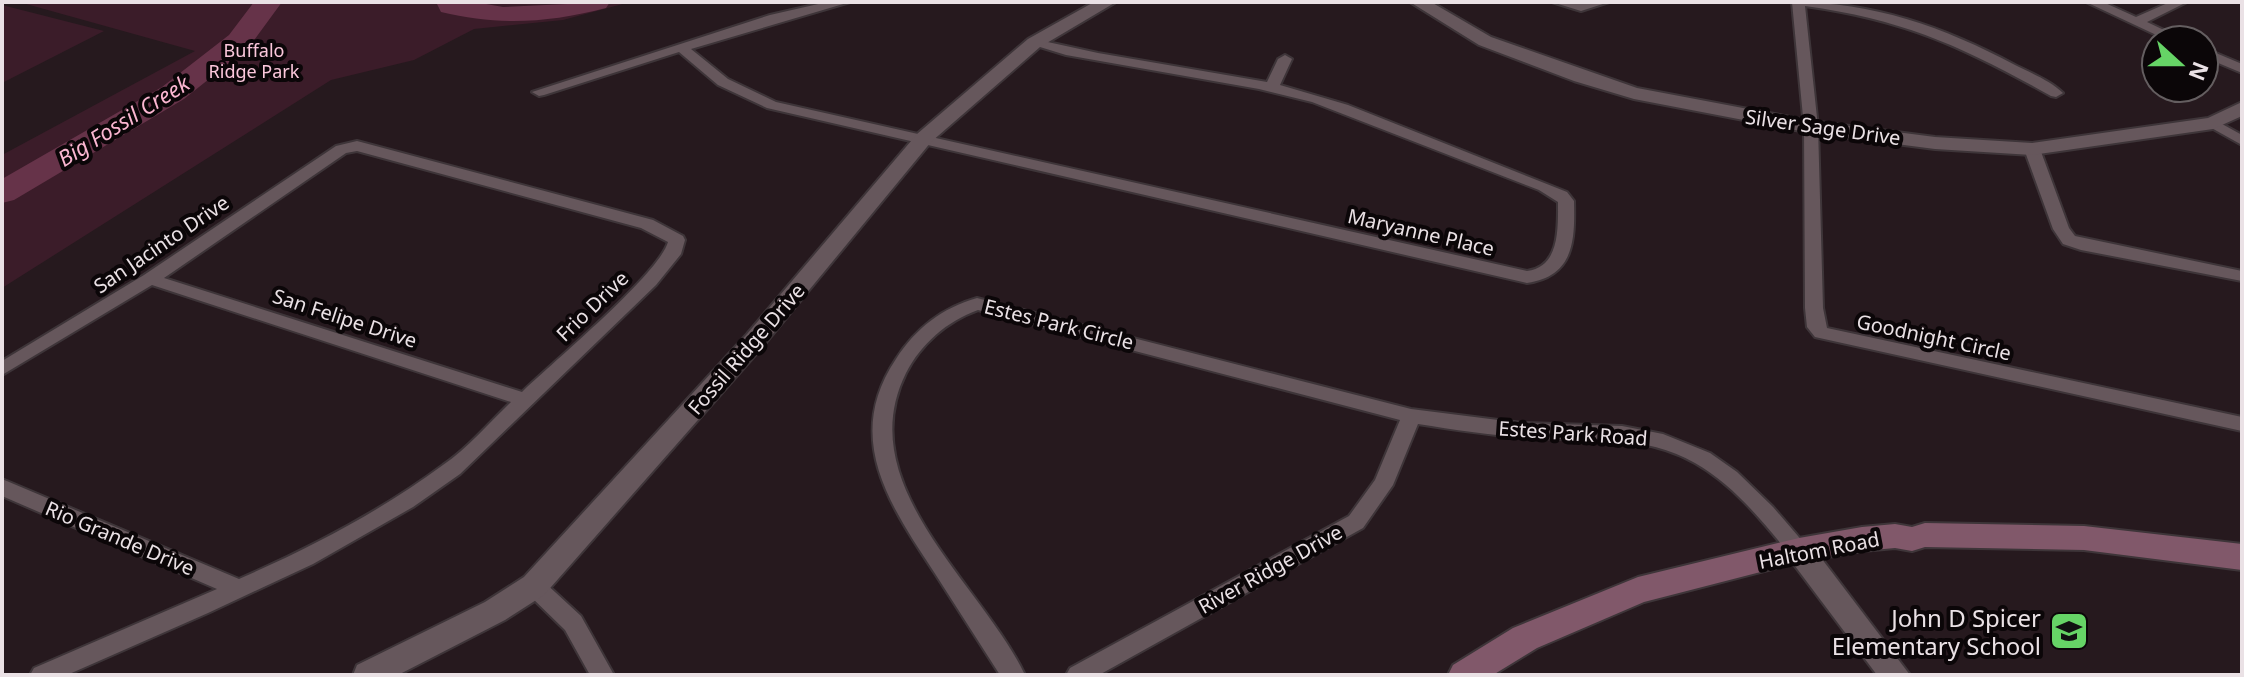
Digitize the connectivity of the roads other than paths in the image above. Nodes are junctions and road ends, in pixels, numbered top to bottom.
1 (844, 2) edge
2 (1107, 2) edge
3 (1419, 2) edge
4 (1558, 2) edge
5 (1603, 2) edge
6 (1800, 2) edge
7 (2092, 2) edge
8 (2181, 2) edge
9 (2138, 21) junction
10 (2144, 24) edge
11 (1034, 43) junction
12 (681, 47) junction
13 (1285, 59) dead end
14 (2220, 59) edge
15 (2242, 69) edge
16 (1272, 88) junction
17 (539, 92) dead end
18 (2056, 93) dead end
19 (2242, 108) edge
20 (2213, 123) junction
21 (1811, 127) junction
22 (924, 138) junction
23 (2242, 141) edge
24 (341, 149) joint
25 (2032, 149) junction
26 (2242, 276) edge
27 (150, 279) junction
28 (2, 369) edge
29 (525, 400) junction
30 (1411, 416) junction
31 (2242, 424) edge
32 (1484, 427) joint
33 (2, 487) edge
34 (1799, 550) junction
35 (2242, 557) edge
36 (534, 586) junction
37 (237, 588) junction
38 (42, 675) edge
39 (368, 675) edge
40 (602, 675) edge
41 (1013, 675) edge
42 (1078, 675) edge
43 (1465, 675) edge
44 (1895, 675) edge

1 - 12 street
2 - 11 street, Fossil Ridge Drive
3 - 21 street, Silver Sage Drive
4 - 5 street
6 - 18 street
6 - 21 street
7 - 9 street
8 - 9 street
9 - 10 street
11 - 16 street, Maryanne Place
11 - 22 street, Fossil Ridge Drive
12 - 17 street
12 - 22 street, Maryanne Place
13 - 16 street
14 - 15 street
16 - 22 street, Maryanne Place
19 - 20 street, Silver Sage Drive
20 - 23 street
20 - 25 street, Silver Sage Drive
21 - 25 street, Silver Sage Drive
21 - 31 street, Goodnight Circle
22 - 36 street, Fossil Ridge Drive
24 - 27 street, San Jacinto Drive
24 - 29 street, Frio Drive
25 - 26 street
27 - 28 street, San Jacinto Drive
27 - 29 street, San Felipe Drive
29 - 37 street, Frio Drive
30 - 32 street, Estes Park Circle
30 - 41 street, Estes Park Circle
30 - 42 street, River Ridge Drive
32 - 34 street, Estes Park Road
33 - 37 street, Rio Grande Drive
34 - 35 main road, Haltom Road
34 - 43 main road, Haltom Road
34 - 44 street, Estes Park Road
36 - 39 street, Fossil Ridge Drive
36 - 40 street
37 - 38 street, Frio Drive

